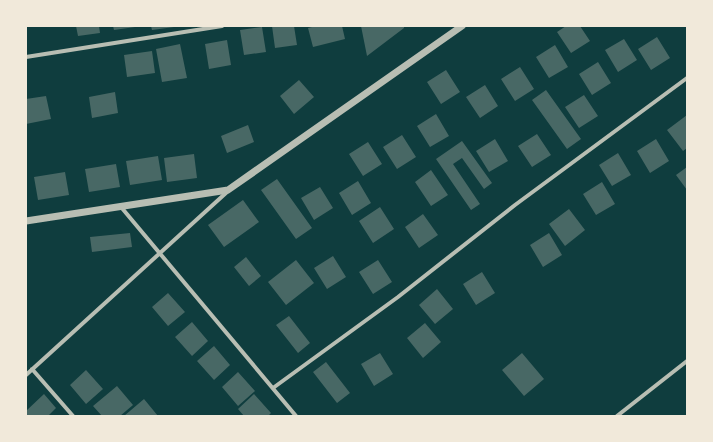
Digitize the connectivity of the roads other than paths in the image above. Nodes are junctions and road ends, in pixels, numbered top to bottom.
1 (222, 26) edge
2 (462, 26) edge
3 (26, 57) edge
4 (687, 78) edge
5 (228, 190) junction
6 (121, 206) junction
7 (26, 221) edge
8 (160, 253) junction
9 (687, 361) edge
10 (32, 369) junction
11 (26, 375) edge
12 (273, 388) junction
13 (73, 416) edge
14 (296, 416) edge
15 (617, 416) edge

1 - 3 street
2 - 5 street
4 - 12 street
5 - 6 street
5 - 8 street
6 - 7 street
6 - 8 street
8 - 10 street
8 - 12 street
9 - 15 street
10 - 11 street
10 - 13 street
12 - 14 street

